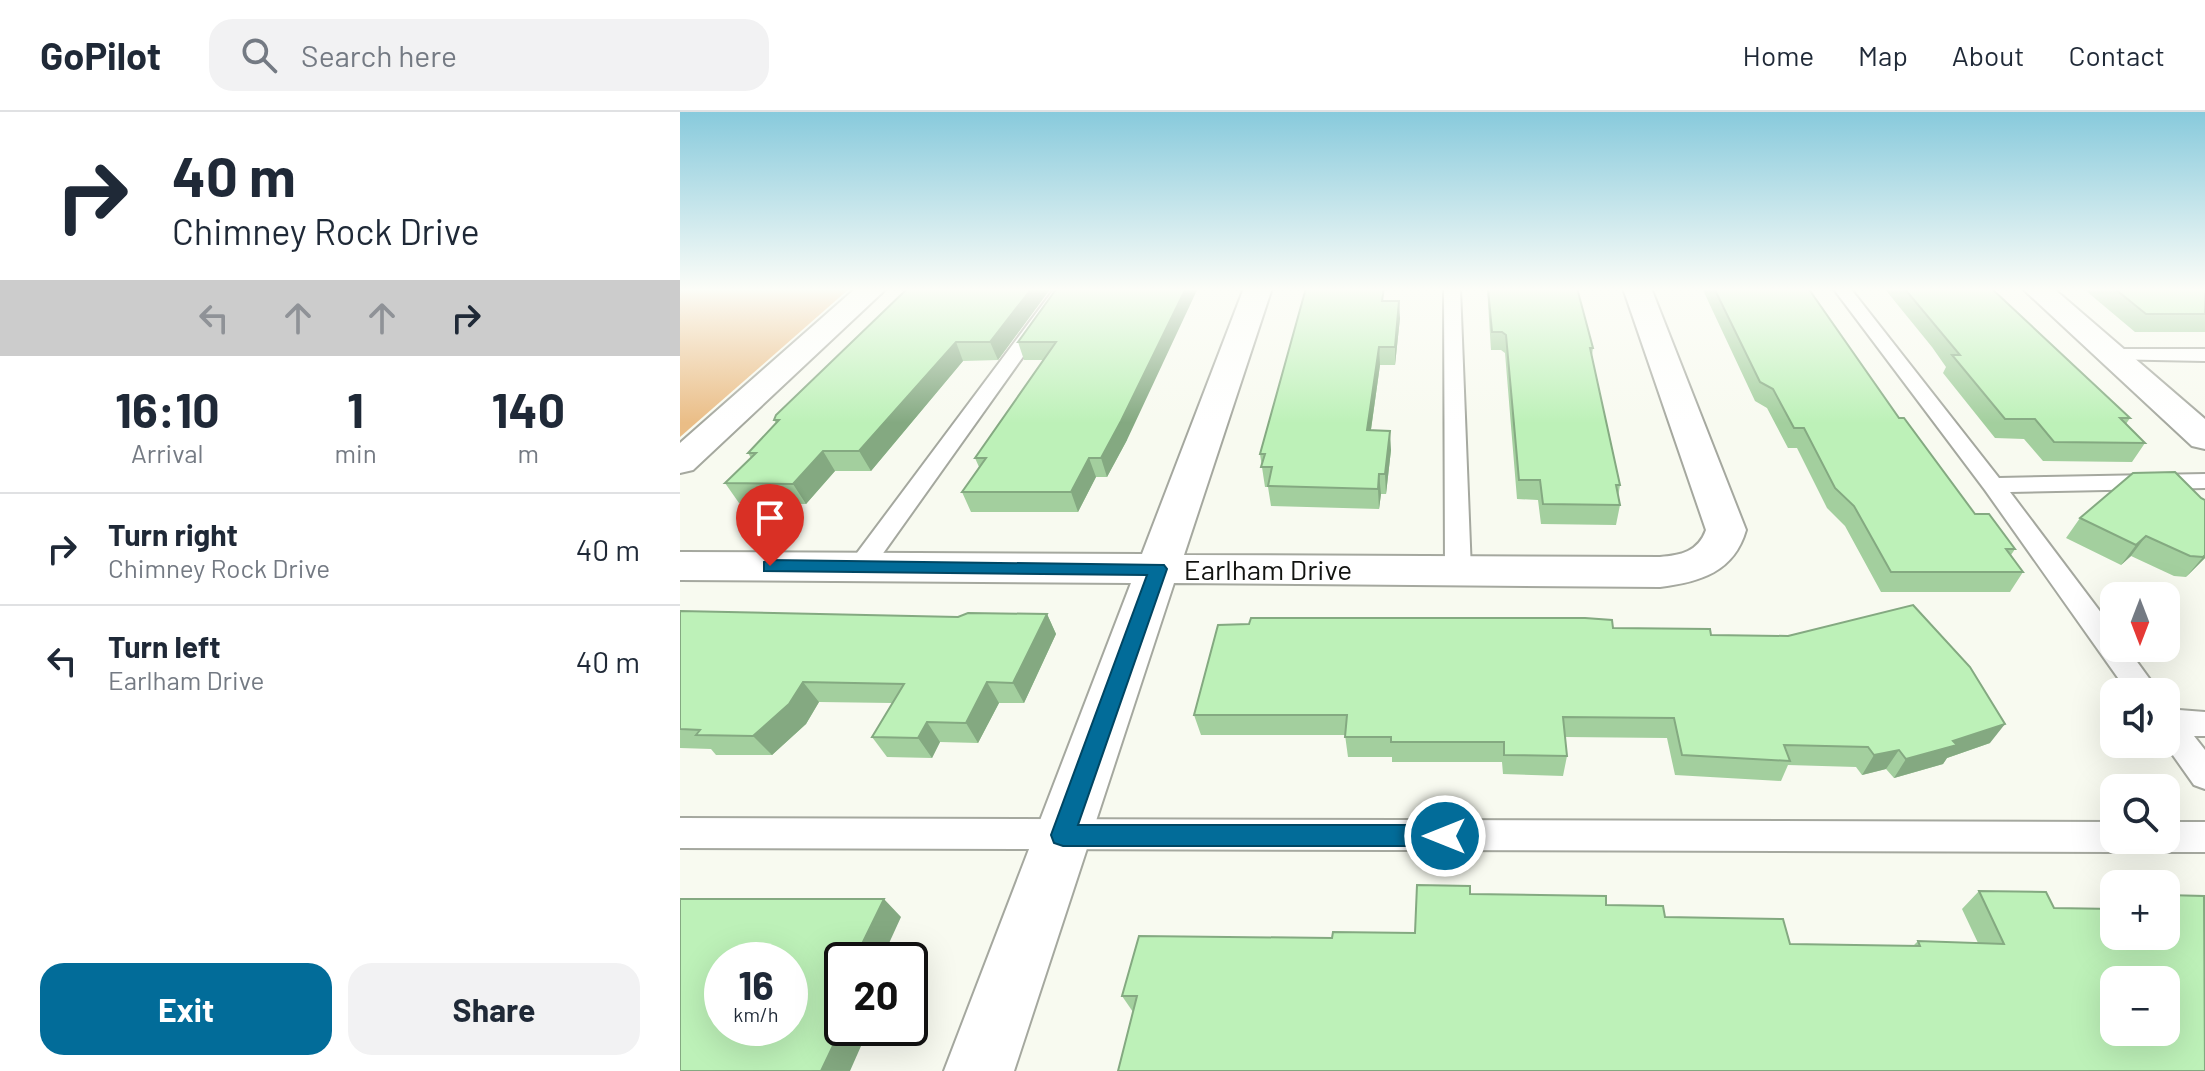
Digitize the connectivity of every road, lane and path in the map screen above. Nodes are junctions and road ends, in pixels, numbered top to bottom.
1 (823, 333) edge
2 (1031, 333) edge
3 (1242, 333) edge
4 (1453, 333) edge
5 (1653, 333) edge
6 (1876, 333) edge
7 (2086, 333) edge
8 (2111, 355) junction
9 (2205, 355) edge
10 (2205, 438) edge
11 (680, 462) edge
12 (2205, 481) edge
13 (1993, 485) junction
14 (680, 566) edge
15 (860, 567) junction
16 (1158, 569) junction
17 (1458, 571) junction
18 (2134, 678) edge
19 (2180, 723) edge
20 (2205, 724) edge
21 (2180, 740) edge
22 (2205, 775) edge
23 (680, 833) edge
24 (1063, 835) junction
25 (2100, 837) edge
26 (2180, 837) edge
27 (2205, 837) edge
28 (979, 1071) edge

1 - 11 street
2 - 15 lane
3 - 16 street
4 - 17 lane
5 - 17 street, Earlham Drive
6 - 13 lane
7 - 8 street
8 - 9 lane
8 - 10 street
12 - 13 lane
13 - 18 lane
14 - 15 street, Earlham Drive
15 - 16 street, Earlham Drive
16 - 17 street, Earlham Drive
16 - 24 street
19 - 20 lane
21 - 22 lane
23 - 24 lane
24 - 25 lane
24 - 28 street
26 - 27 lane

